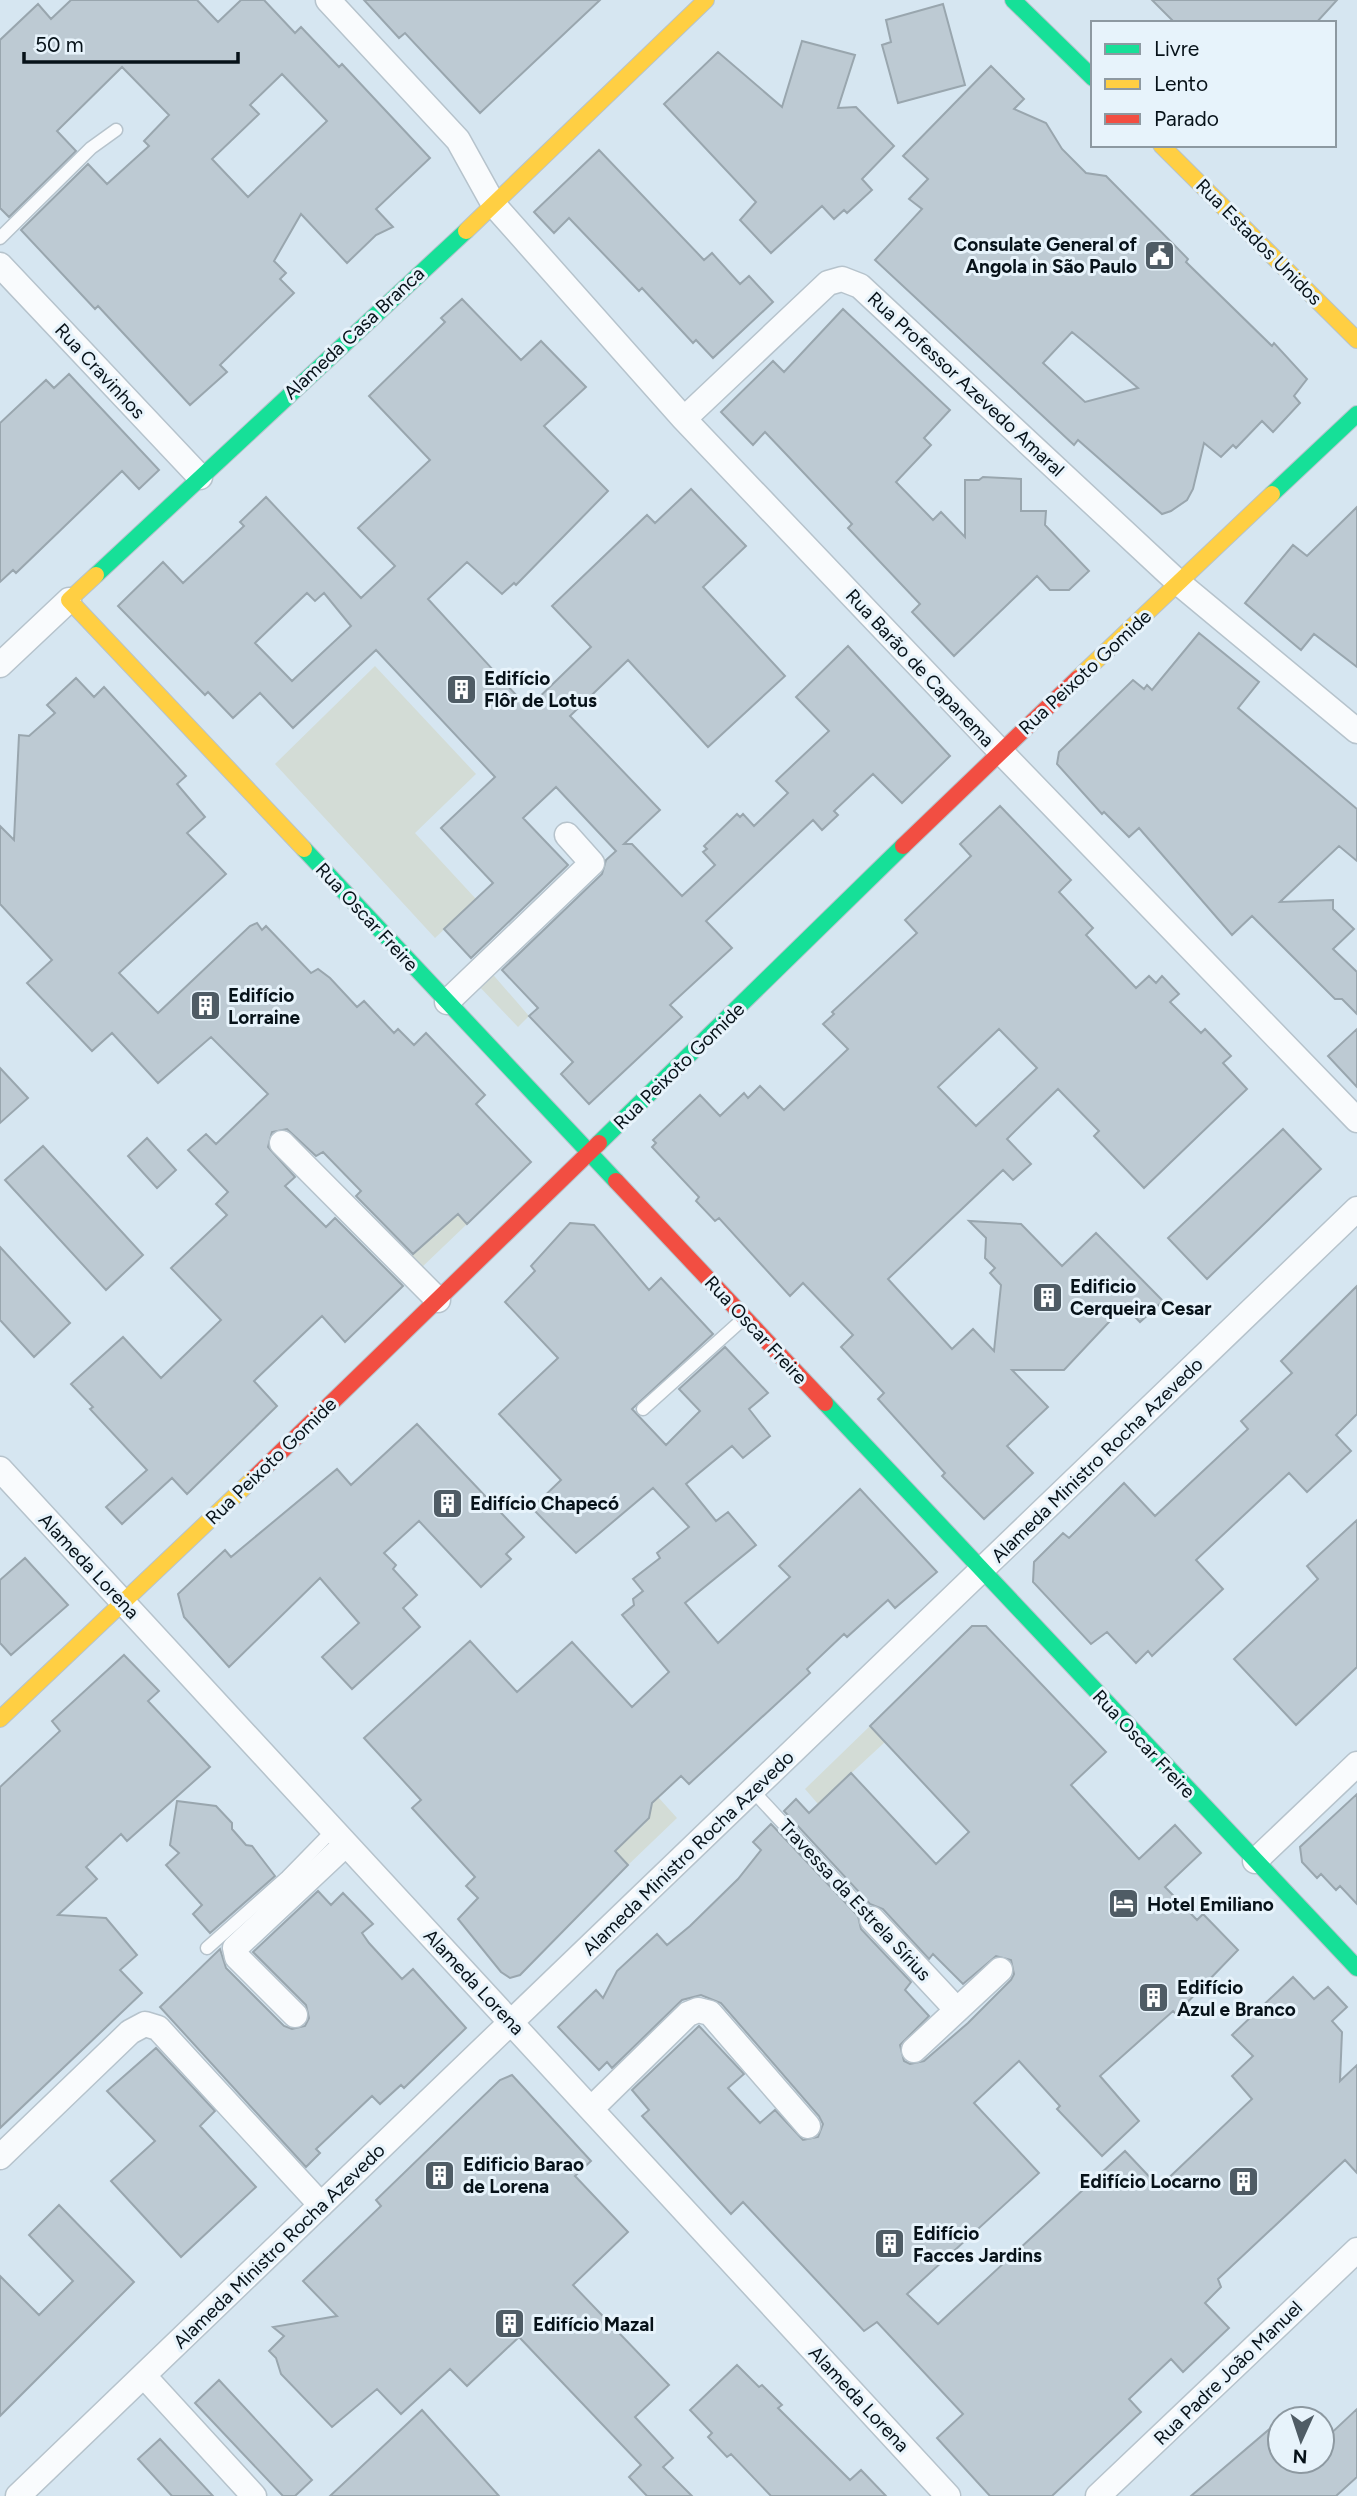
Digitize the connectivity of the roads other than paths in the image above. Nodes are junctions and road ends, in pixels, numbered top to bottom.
1 (328, 0) edge
2 (706, 0) edge
3 (1013, 0) edge
4 (1033, 10) edge
5 (1091, 76) edge
6 (116, 130) dead end
7 (1163, 147) edge
8 (494, 205) junction
9 (0, 238) edge
10 (0, 265) edge
11 (1357, 340) edge
12 (1357, 414) edge
13 (684, 419) junction
14 (200, 477) junction
15 (1180, 584) junction
16 (69, 600) junction
17 (0, 665) edge
18 (1357, 731) edge
19 (1000, 751) junction
20 (567, 835) dead end
21 (447, 1002) junction
22 (1357, 1121) edge
23 (282, 1143) dead end
24 (590, 1153) junction
25 (1357, 1209) edge
26 (438, 1300) junction
27 (745, 1318) junction
28 (643, 1409) dead end
29 (0, 1469) edge
30 (981, 1572) junction
31 (124, 1603) junction
32 (0, 1719) edge
33 (1357, 1764) edge
34 (753, 1791) junction
35 (340, 1837) junction
36 (1255, 1861) junction
37 (873, 1919) joint
38 (207, 1948) dead end
39 (1357, 1968) edge
40 (1000, 1970) dead end
41 (957, 2010) junction
42 (295, 2015) dead end
43 (512, 2023) junction
44 (914, 2050) dead end
45 (591, 2109) junction
46 (808, 2126) dead end
47 (0, 2157) edge
48 (321, 2205) junction
49 (1357, 2250) edge
50 (144, 2376) junction
51 (18, 2496) edge
52 (254, 2496) edge
53 (948, 2496) edge
54 (1098, 2496) edge

1 - 8 street, Rua Barão de Capanema
2 - 8 street, Alameda Casa Branca
3 - 4 street
4 - 5 street
6 - 9 lane
7 - 11 street, Rua Estados Unidos
8 - 13 street, Rua Barão de Capanema
8 - 14 street, Alameda Casa Branca
10 - 14 street, Rua Cravinhos
12 - 15 street, Rua Peixoto Gomide
13 - 15 street, Rua Professor Azevedo Amaral
13 - 19 street, Rua Barão de Capanema
14 - 16 street, Alameda Casa Branca
15 - 18 street, Rua Professor Azevedo Amaral
15 - 19 street, Rua Peixoto Gomide
16 - 17 street, Alameda Casa Branca
16 - 21 street, Rua Oscar Freire
19 - 22 street, Rua Barão de Capanema
19 - 24 street, Rua Peixoto Gomide
20 - 21 street
21 - 24 street, Rua Oscar Freire
23 - 26 street
24 - 26 street, Rua Peixoto Gomide
24 - 27 street, Rua Oscar Freire
25 - 30 street, Alameda Ministro Rocha Azevedo
26 - 31 street, Rua Peixoto Gomide
27 - 28 lane
27 - 30 street, Rua Oscar Freire
29 - 31 street, Alameda Lorena
30 - 34 street, Alameda Ministro Rocha Azevedo
30 - 36 street, Rua Oscar Freire
31 - 32 street, Rua Peixoto Gomide
31 - 35 street, Alameda Lorena
33 - 36 street
34 - 37 lane, Travessa da Estrela Sírius
34 - 43 street, Alameda Ministro Rocha Azevedo
35 - 38 lane
35 - 42 street
35 - 43 street, Alameda Lorena
36 - 39 street, Rua Oscar Freire
37 - 41 street, Travessa da Estrela Sírius
40 - 41 street
41 - 44 street
43 - 45 street, Alameda Lorena
43 - 48 street, Alameda Ministro Rocha Azevedo
45 - 46 street
45 - 53 street, Alameda Lorena
47 - 48 street
48 - 50 street, Alameda Ministro Rocha Azevedo
49 - 54 street, Rua Padre João Manuel
50 - 51 street, Alameda Ministro Rocha Azevedo
50 - 52 street

